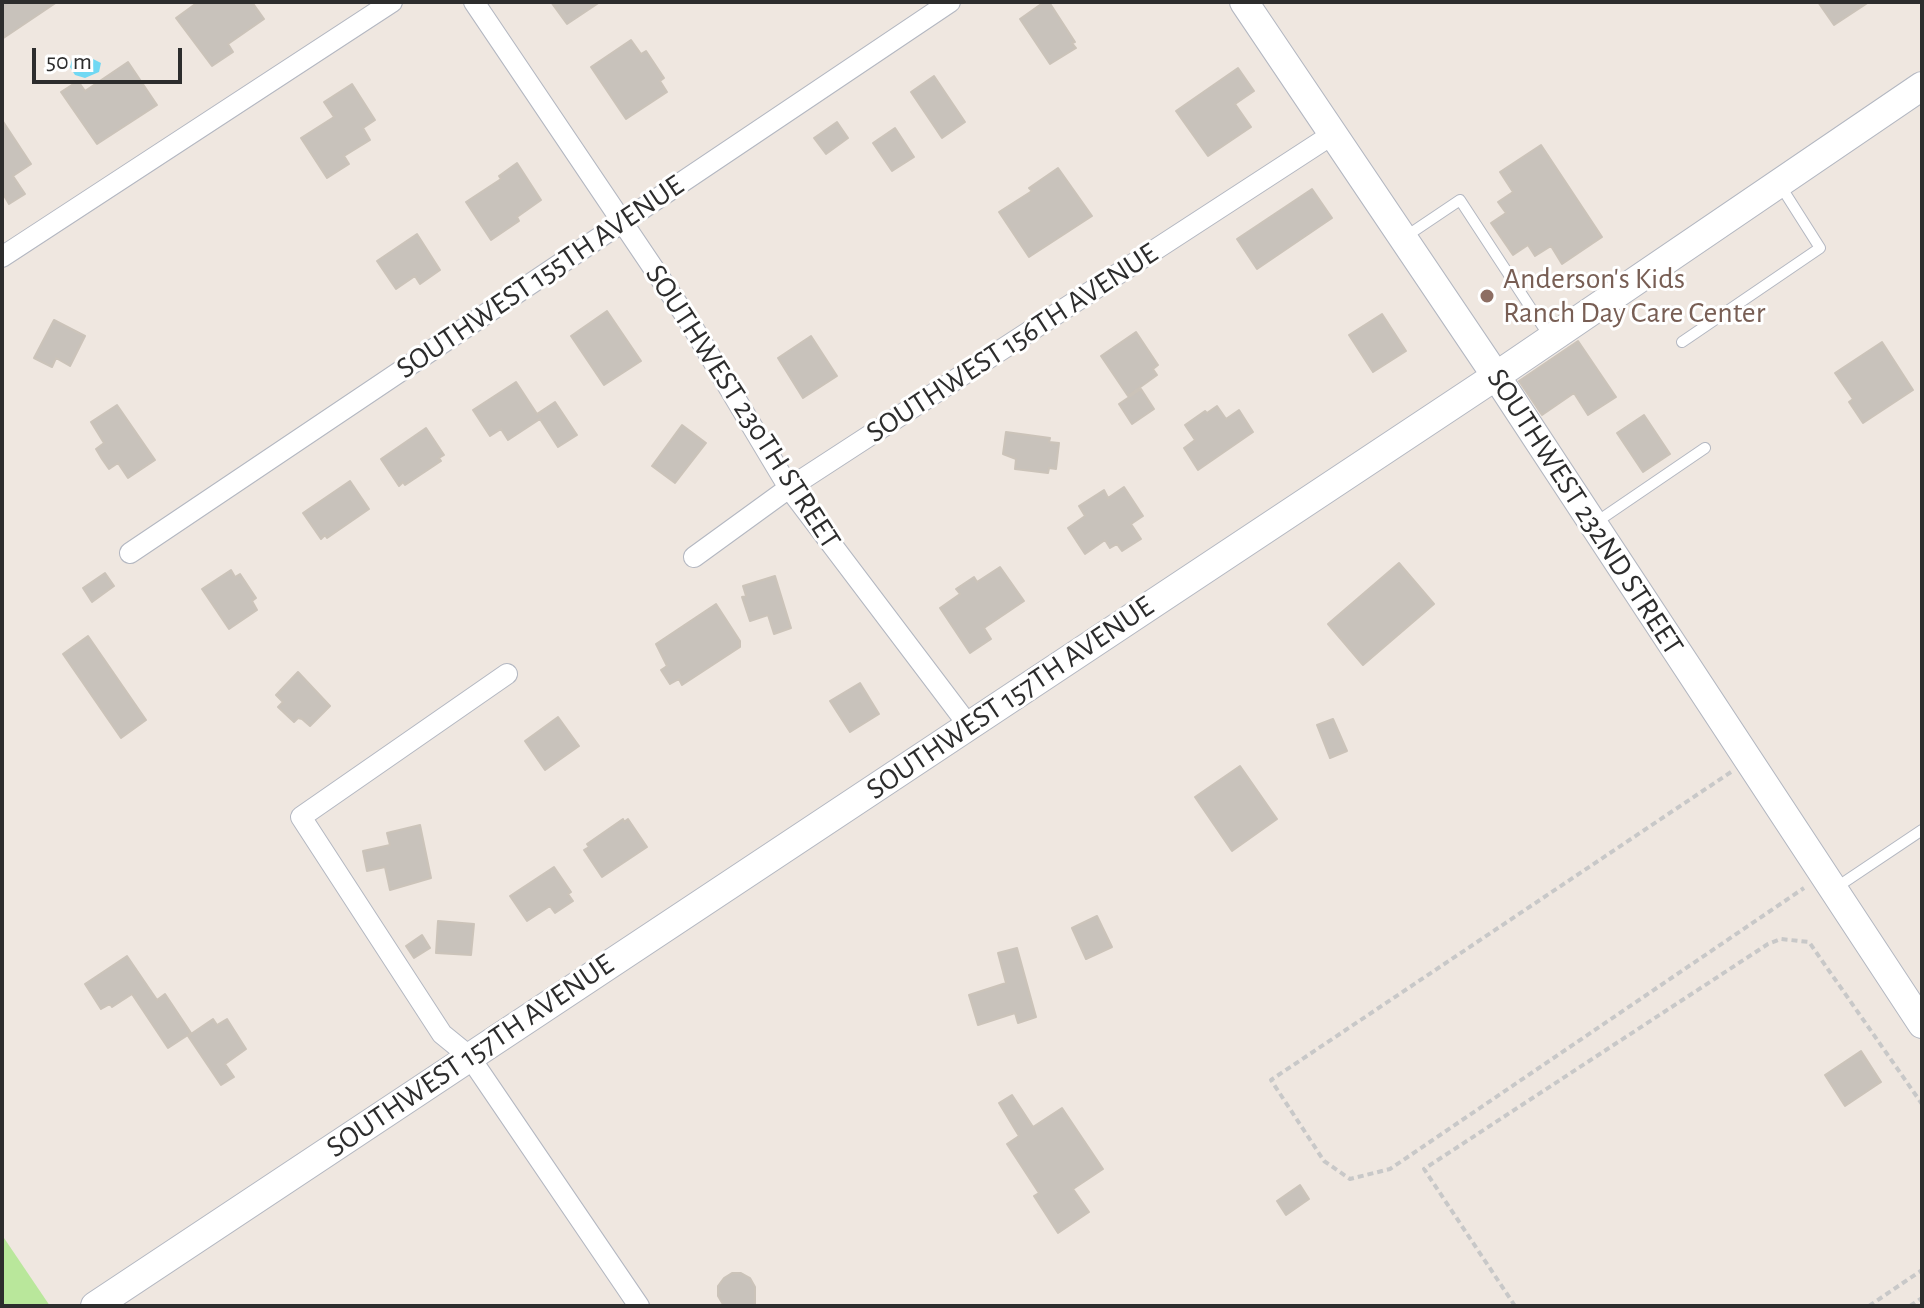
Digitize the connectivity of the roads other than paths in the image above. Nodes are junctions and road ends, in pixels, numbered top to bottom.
1 (392, 2) edge
2 (474, 2) edge
3 (950, 2) edge
4 (1244, 2) edge
5 (1922, 86) edge
6 (1333, 134) junction
7 (1779, 183) junction
8 (621, 223) junction
9 (1404, 238) junction
10 (2, 257) edge
11 (1551, 338) junction
12 (1682, 342) dead end
13 (1496, 376) junction
14 (1705, 448) dead end
15 (789, 488) junction
16 (1593, 524) junction
17 (130, 553) dead end
18 (694, 557) dead end
19 (507, 674) dead end
20 (969, 726) junction
21 (1922, 830) edge
22 (1828, 883) junction
23 (1922, 1024) edge
24 (469, 1056) junction
25 (95, 1306) edge
26 (639, 1306) edge

1 - 10 street
2 - 8 street, SOUTHWEST 230TH STREET
3 - 8 street, SOUTHWEST 155TH AVENUE
4 - 6 street, SOUTHWEST 232ND STREET
5 - 7 street, SOUTHWEST 157TH AVENUE
6 - 9 street, SOUTHWEST 232ND STREET
6 - 15 street, SOUTHWEST 156TH AVENUE
7 - 11 street, SOUTHWEST 157TH AVENUE
7 - 12 lane
8 - 15 street, SOUTHWEST 230TH STREET
8 - 17 street, SOUTHWEST 155TH AVENUE
9 - 11 lane
9 - 13 street, SOUTHWEST 232ND STREET
11 - 13 street, SOUTHWEST 157TH AVENUE
13 - 16 street, SOUTHWEST 232ND STREET
13 - 20 street, SOUTHWEST 157TH AVENUE
14 - 16 lane
15 - 18 street, SOUTHWEST 156TH AVENUE
15 - 20 street, SOUTHWEST 230TH STREET
16 - 22 street, SOUTHWEST 232ND STREET
19 - 24 street
20 - 24 street, SOUTHWEST 157TH AVENUE
21 - 22 lane
22 - 23 street, SOUTHWEST 232ND STREET
24 - 25 street, SOUTHWEST 157TH AVENUE
24 - 26 street

